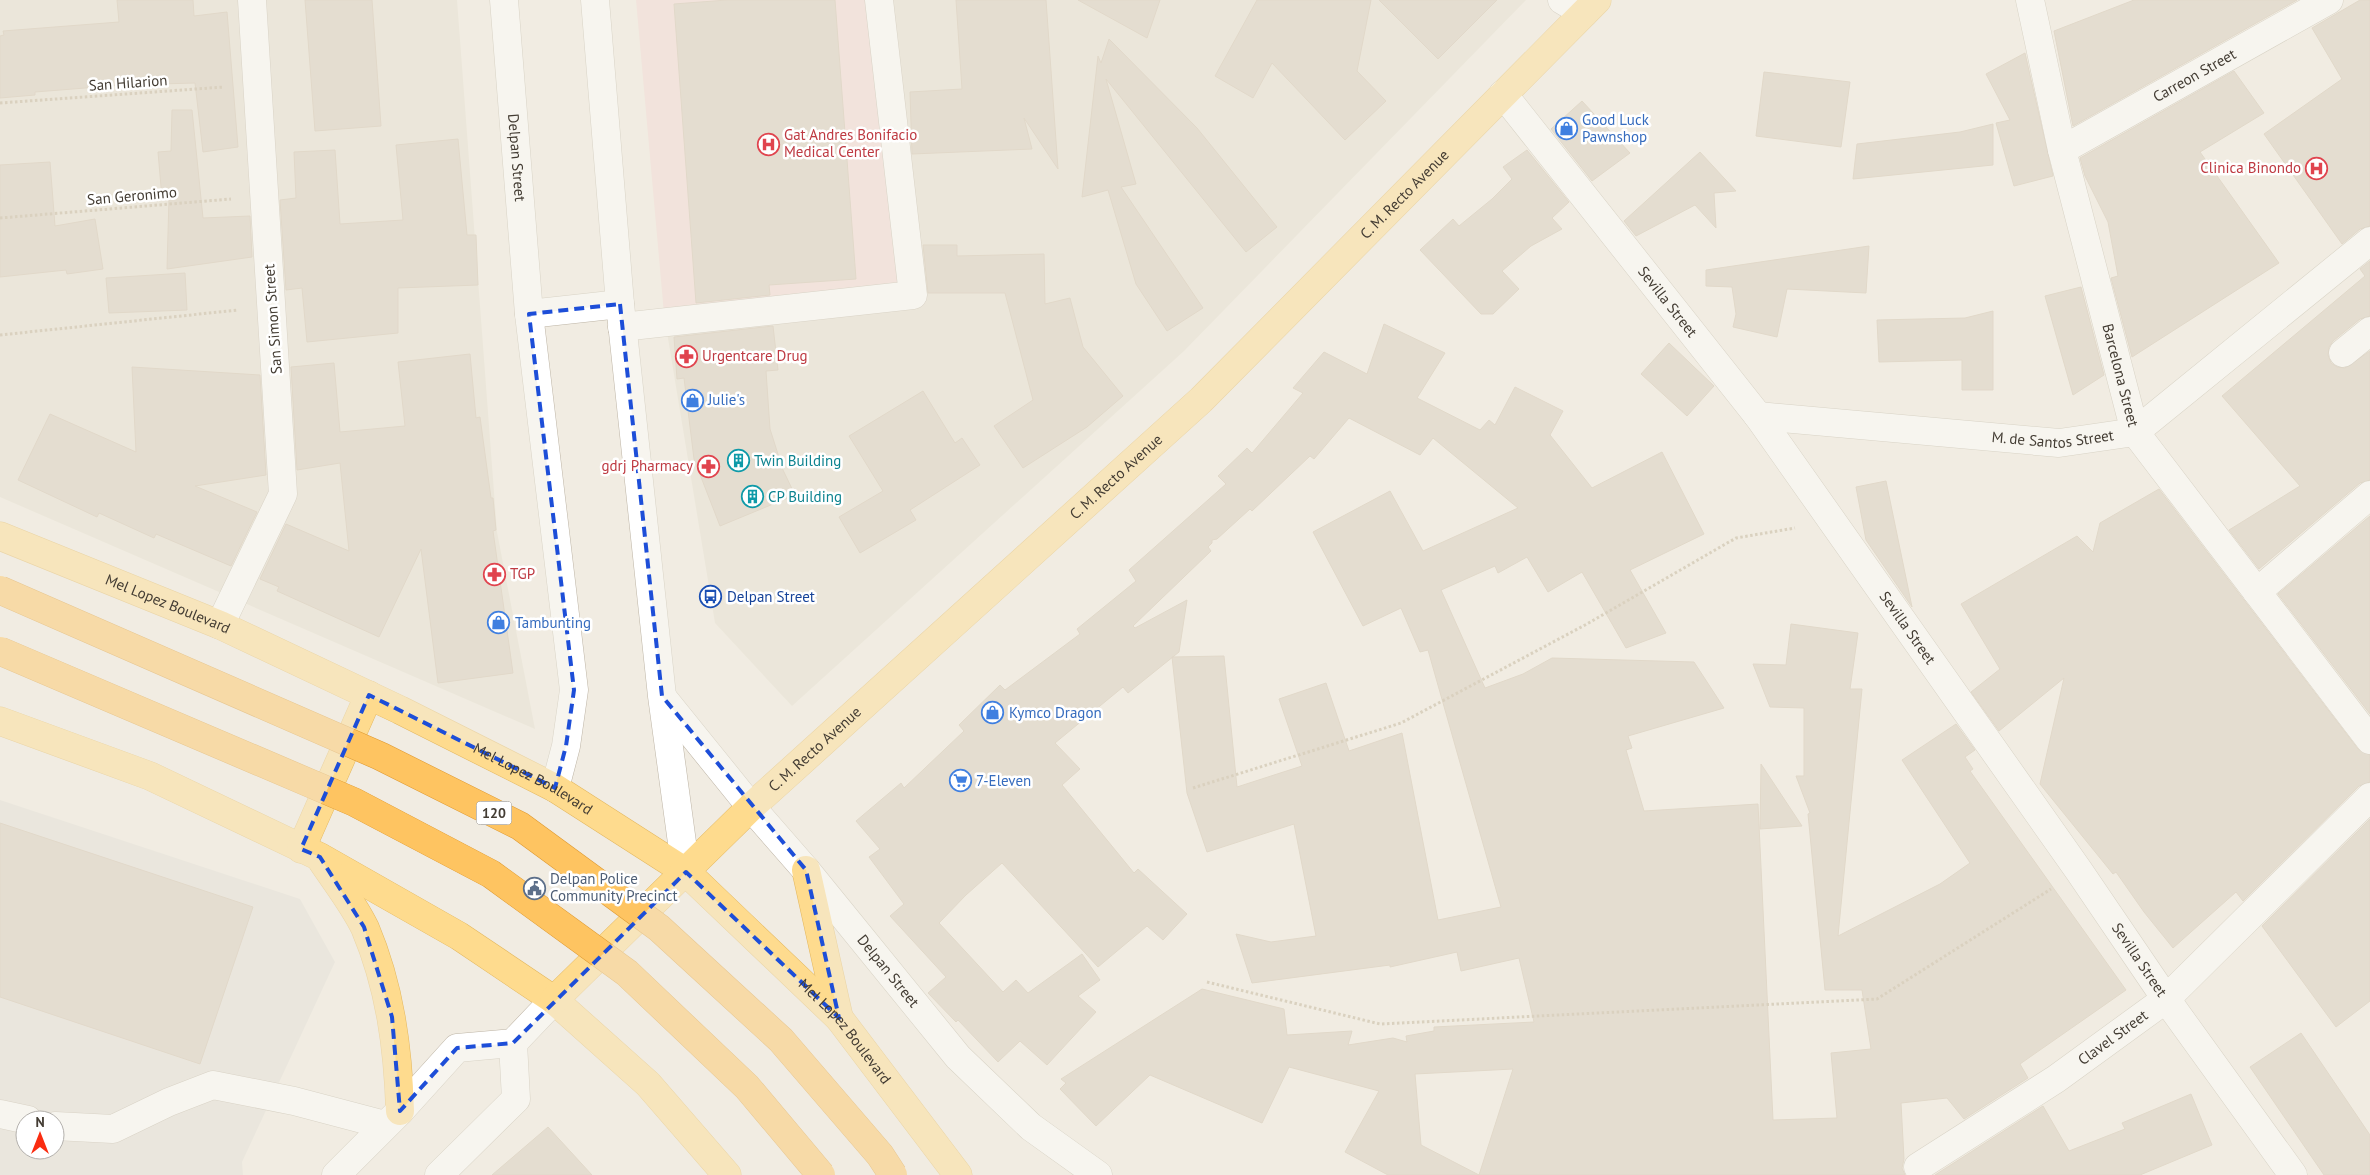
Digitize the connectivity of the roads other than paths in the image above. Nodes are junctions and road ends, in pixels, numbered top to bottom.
1 (252, 0) edge
2 (504, 0) edge
3 (595, 0) edge
4 (879, 0) edge
5 (2030, 0) edge
6 (2329, 0) edge
7 (1581, 4) edge
8 (1503, 94) junction
9 (2062, 150) junction
10 (2370, 241) edge
11 (529, 314) junction
12 (621, 316) junction
13 (2370, 331) edge
14 (2343, 353) dead end
15 (1758, 416) junction
16 (2135, 432) junction
17 (2370, 495) edge
18 (0, 536) edge
19 (0, 590) edge
20 (2257, 592) junction
21 (220, 625) junction
22 (0, 651) edge
23 (370, 695) junction
24 (662, 696) junction
25 (0, 721) edge
26 (2370, 740) edge
27 (555, 788) junction
28 (2370, 797) edge
29 (751, 807) junction
30 (311, 853) junction
31 (806, 870) junction
32 (686, 872) junction
33 (2166, 999) junction
34 (554, 1000) junction
35 (839, 1018) junction
36 (512, 1043) junction
37 (0, 1114) edge
38 (15, 1117) edge
39 (393, 1118) junction
40 (65, 1127) edge
41 (1918, 1167) dead end
42 (336, 1175) edge
43 (438, 1175) edge
44 (727, 1175) edge
45 (821, 1175) edge
46 (893, 1175) edge
47 (958, 1175) edge
48 (1098, 1175) edge
49 (2293, 1175) edge

1 - 21 street, San Simon Street
2 - 11 street, Delpan Street
3 - 12 street
4 - 12 street
5 - 9 street, Barcelona Street
6 - 9 street, Carreon Street
7 - 8 main road, C. M. Recto Avenue
8 - 15 street, Sevilla Street
8 - 29 main road, C. M. Recto Avenue
9 - 16 street, Barcelona Street
10 - 16 street, M. de Santos Street
11 - 12 street
11 - 27 street, Delpan Street
12 - 24 street
13 - 14 street
15 - 16 street, M. de Santos Street
15 - 33 street, Sevilla Street
16 - 20 street, Barcelona Street
17 - 20 street
18 - 21 main road, Mel Lopez Boulevard
19 - 46 highway, 120, bridge
20 - 26 street, Barcelona Street
21 - 23 main road, Mel Lopez Boulevard
22 - 45 highway, bridge
23 - 27 main road, Mel Lopez Boulevard
23 - 30 main road
24 - 29 street, Delpan Street
24 - 32 street
25 - 30 main road
27 - 32 main road, Mel Lopez Boulevard
28 - 33 street, Clavel Street
29 - 31 street, Delpan Street
29 - 32 main road, C. M. Recto Avenue
30 - 34 main road
30 - 39 main road
31 - 35 main road
31 - 48 street, Delpan Street
32 - 34 main road, C. M. Recto Avenue
32 - 35 main road, Mel Lopez Boulevard
33 - 41 street, Clavel Street
33 - 49 street, Sevilla Street
34 - 36 street
34 - 44 main road
35 - 47 main road, Mel Lopez Boulevard
36 - 39 street
36 - 43 street
37 - 38 street
39 - 40 street
39 - 42 street

